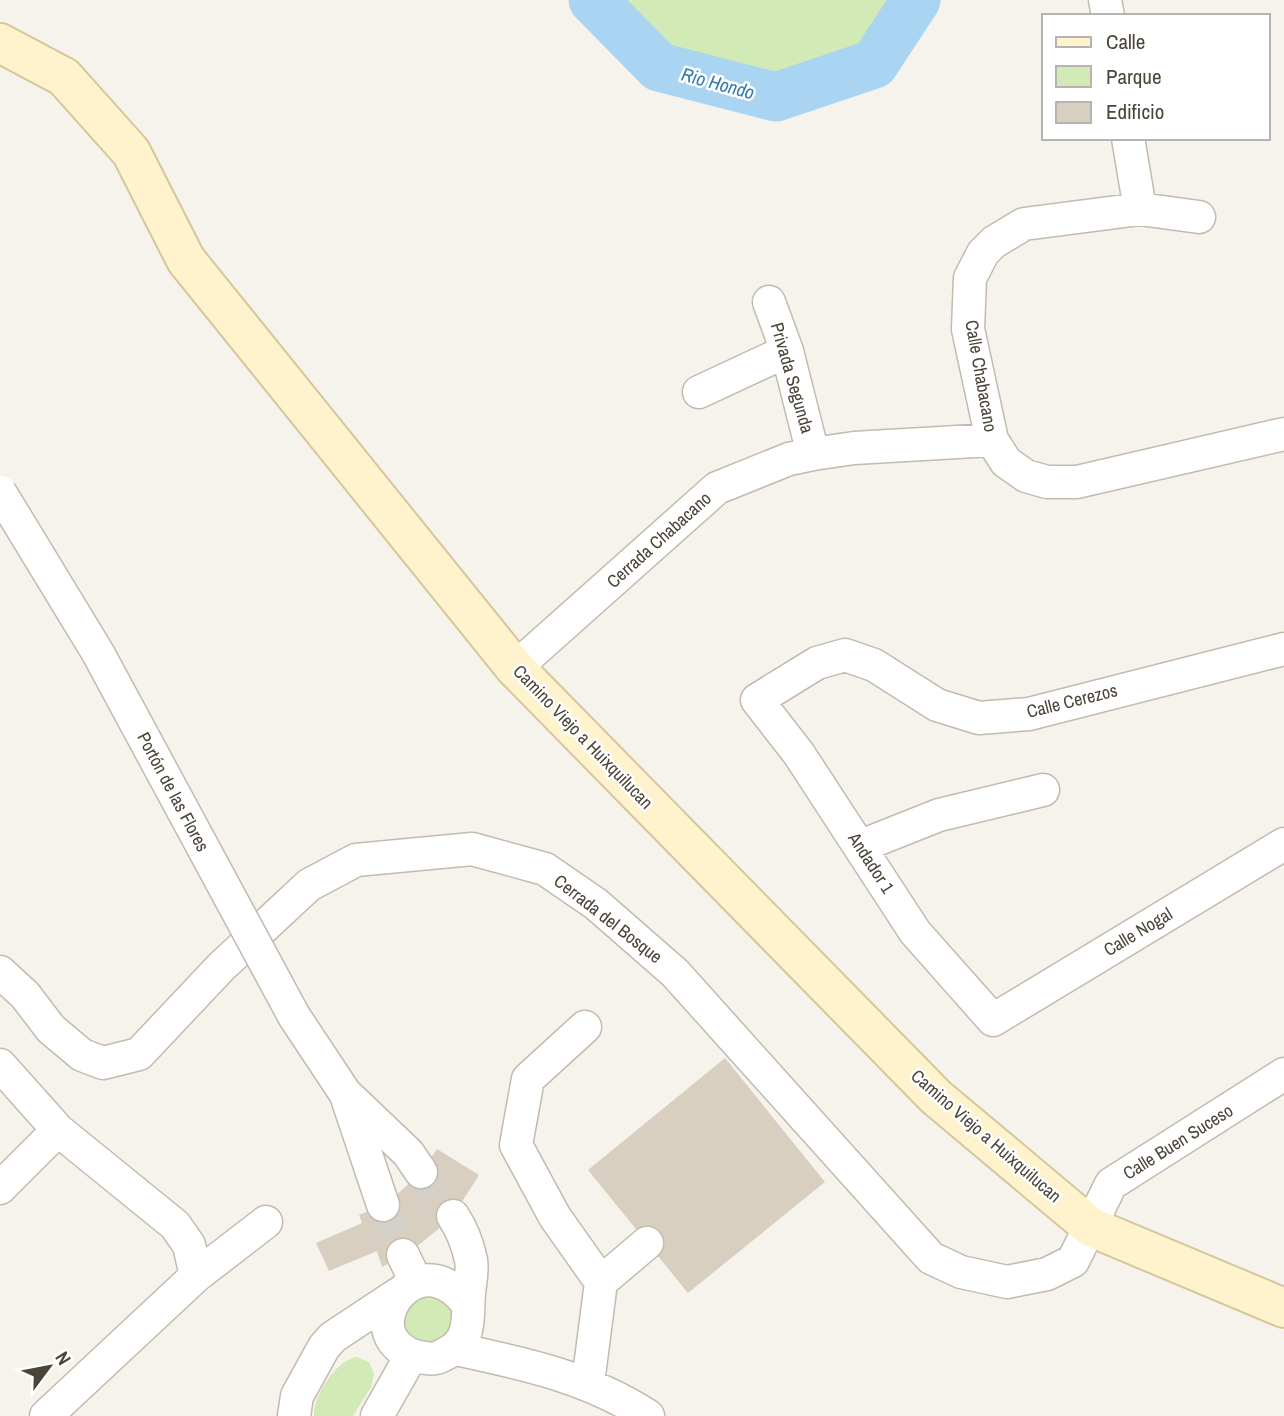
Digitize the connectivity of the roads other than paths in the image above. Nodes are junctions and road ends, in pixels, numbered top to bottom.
1 (0, 43) edge
2 (1128, 140) edge
3 (1140, 209) junction
4 (1199, 216) dead end
5 (769, 302) dead end
6 (787, 351) junction
7 (699, 392) dead end
8 (1284, 434) edge
9 (992, 440) junction
10 (813, 454) junction
11 (0, 492) edge
12 (1284, 649) edge
13 (515, 668) junction
14 (757, 700) joint
15 (1043, 790) dead end
16 (1284, 844) edge
17 (861, 846) junction
18 (0, 972) edge
19 (993, 1020) joint
20 (585, 1027) dead end
21 (0, 1065) edge
22 (1284, 1074) edge
23 (345, 1093) junction
24 (58, 1130) junction
25 (421, 1172) tunnel mouth
26 (0, 1188) edge
27 (383, 1205) tunnel mouth
28 (453, 1216) tunnel mouth
29 (266, 1222) dead end
30 (1091, 1227) junction
31 (647, 1244) dead end
32 (195, 1276) junction
33 (406, 1277) junction
34 (601, 1282) junction
35 (468, 1305) junction
36 (1284, 1308) edge
37 (456, 1349) junction
38 (411, 1356) junction
39 (588, 1382) junction
40 (46, 1416) edge
41 (294, 1416) edge
42 (377, 1416) edge
43 (648, 1416) edge

1 - 13 main road, Camino Viejo a Huixquilucan
2 - 3 street
3 - 4 street, Calle Chabacano
3 - 9 street, Calle Chabacano
5 - 6 street, Privada Segunda
6 - 7 street
6 - 10 street, Privada Segunda
8 - 9 street, Calle Chabacano
9 - 10 street, Cerrada Chabacano
10 - 13 street, Cerrada Chabacano
11 - 23 street, Portón de las Flores, bridge
12 - 14 street, Calle Cerezos
13 - 30 main road, Camino Viejo a Huixquilucan
14 - 17 street, Andador 1
15 - 17 street
16 - 19 street, Calle Nogal
17 - 19 street, Andador 1
18 - 30 street, Cerrada del Bosque
20 - 34 street
21 - 24 street
22 - 30 street, Calle Buen Suceso
23 - 25 street, Portón de las Flores
23 - 27 street, Portón de las Flores
24 - 26 street
24 - 32 street
28 - 35 street
29 - 32 street
30 - 36 main road, Camino Viejo a Huixquilucan
31 - 34 street
32 - 40 street
33 - 35 street
33 - 38 street
33 - 41 street
34 - 39 street
35 - 37 street
37 - 38 street
37 - 39 street
38 - 42 street
39 - 43 street

